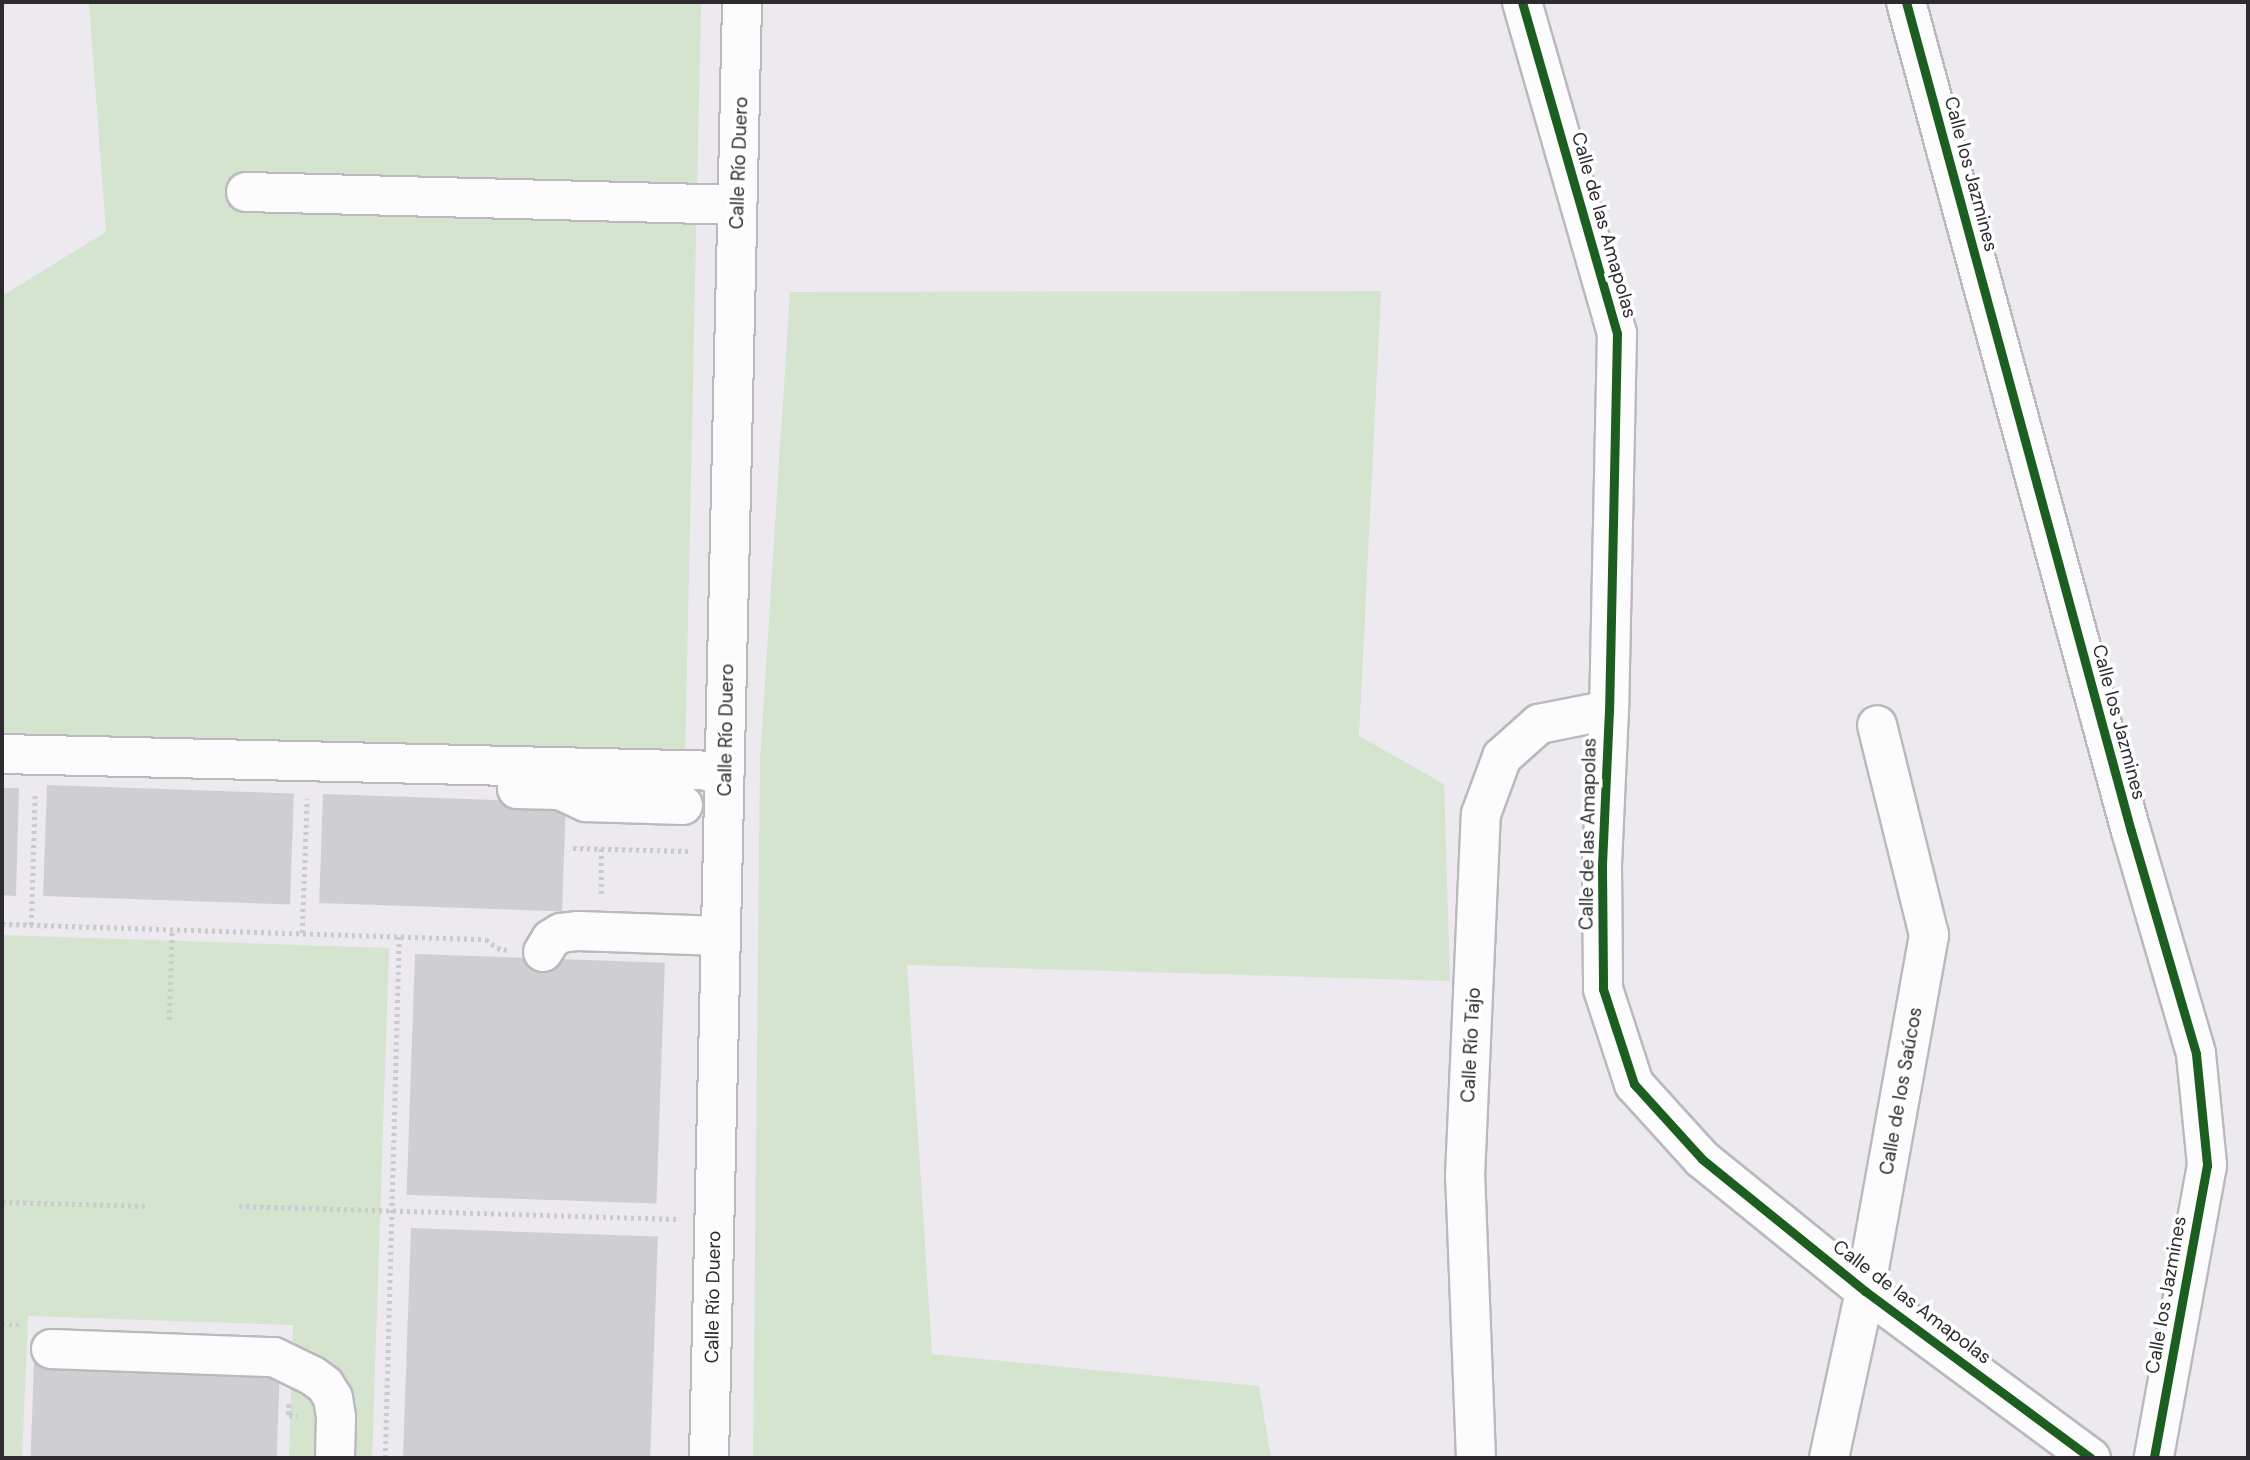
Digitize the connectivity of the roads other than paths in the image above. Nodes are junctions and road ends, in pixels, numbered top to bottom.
1 (742, 2) edge
2 (1522, 2) edge
3 (1906, 2) edge
4 (246, 192) dead end
5 (737, 205) junction
6 (1609, 710) junction
7 (1877, 725) dead end
8 (2, 754) edge
9 (725, 771) junction
10 (18, 777) edge
11 (684, 805) dead end
12 (721, 936) junction
13 (543, 952) road end
14 (1865, 1291) junction
15 (51, 1349) dead end
16 (335, 1458) edge
17 (709, 1458) edge
18 (1476, 1458) edge
19 (1829, 1458) edge
20 (2091, 1458) edge
21 (2154, 1458) edge

1 - 5 street, Calle Río Duero
2 - 6 street, Calle de las Amapolas
3 - 21 street, Calle los Jazmines
4 - 5 street
5 - 9 street, Calle Río Duero
6 - 14 street, Calle de las Amapolas
6 - 18 street, Calle Río Tajo
7 - 14 street, Calle de los Saúcos
8 - 9 street
9 - 12 street, Calle Río Duero
10 - 11 street
12 - 13 street
12 - 17 street, Calle Río Duero
14 - 19 street, Calle de los Saúcos
14 - 20 street, Calle de las Amapolas
15 - 16 street

